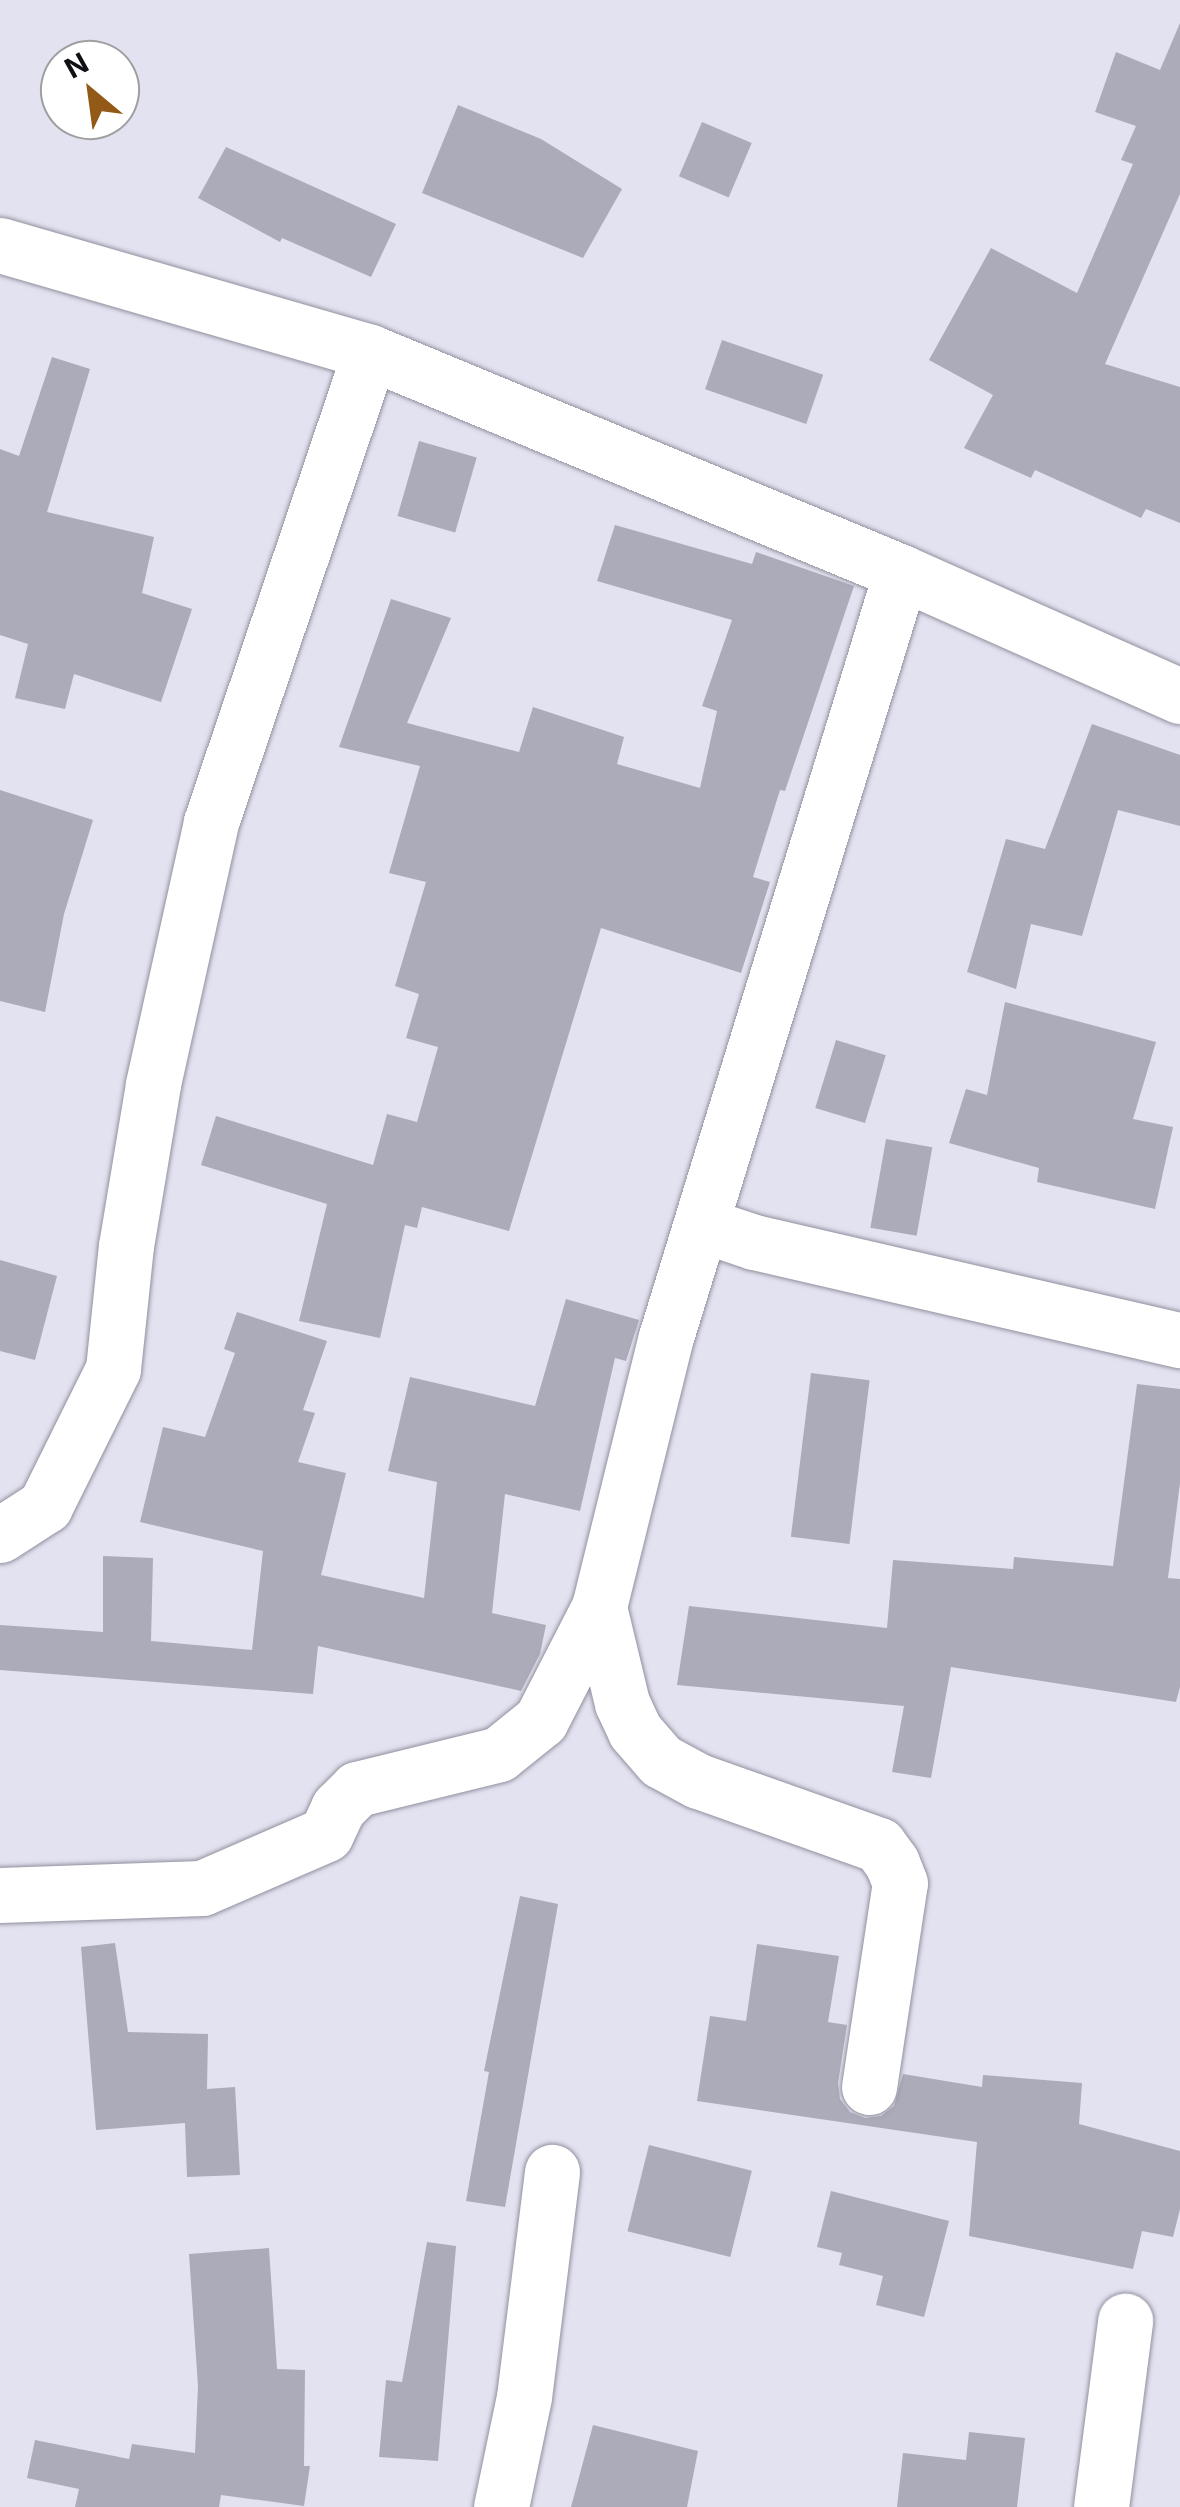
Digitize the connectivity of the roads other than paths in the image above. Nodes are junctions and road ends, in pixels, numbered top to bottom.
1 (0, 246) edge
2 (370, 352) junction
3 (901, 572) junction
4 (1180, 696) edge
5 (702, 1225) junction
6 (1180, 1340) edge
7 (0, 1535) edge
8 (599, 1607) junction
9 (0, 1895) edge
10 (869, 2087) dead end
11 (552, 2172) dead end
12 (1125, 2320) dead end
13 (501, 2507) edge
14 (1100, 2507) edge

1 - 2 street
2 - 3 street
2 - 7 street
3 - 4 street
3 - 5 street
5 - 6 street
5 - 8 street
8 - 9 street
8 - 10 street
11 - 13 street
12 - 14 street

